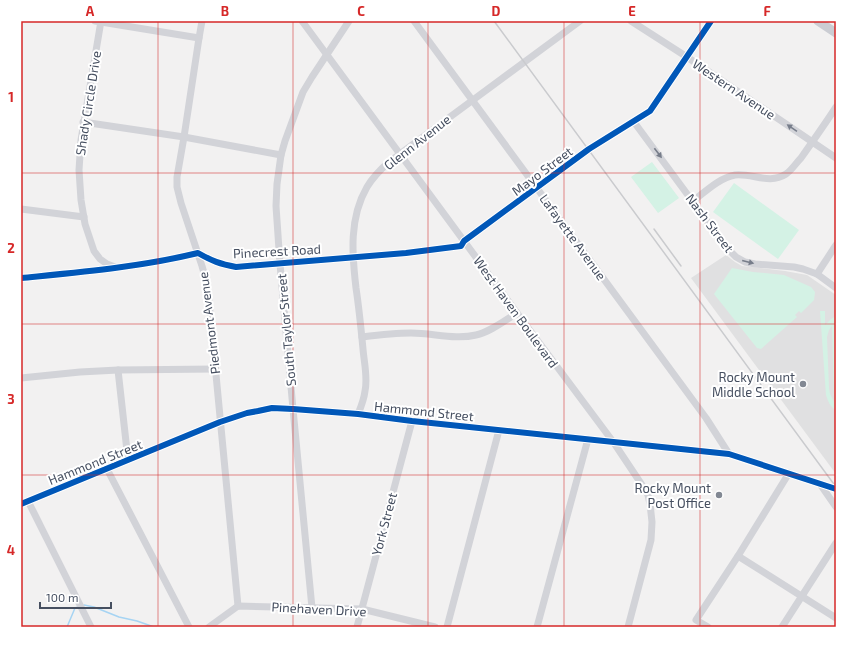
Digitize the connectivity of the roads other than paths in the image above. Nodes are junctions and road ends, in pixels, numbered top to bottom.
1 (99, 21) edge
2 (202, 21) edge
3 (302, 21) edge
4 (349, 21) edge
5 (414, 21) edge
6 (580, 21) edge
7 (631, 21) edge
8 (711, 21) edge
9 (818, 21) edge
10 (836, 33) edge
11 (199, 38) junction
12 (327, 55) junction
13 (687, 57) junction
14 (472, 100) junction
15 (836, 107) edge
16 (84, 122) junction
17 (634, 122) junction
18 (184, 137) junction
19 (812, 142) junction
20 (400, 154) junction
21 (281, 155) junction
22 (836, 158) edge
23 (537, 188) junction
24 (692, 200) junction
25 (21, 209) edge
26 (84, 217) junction
27 (464, 241) junction
28 (836, 245) edge
29 (198, 252) junction
30 (353, 257) junction
31 (280, 264) junction
32 (117, 268) junction
33 (817, 274) junction
34 (21, 278) edge
35 (836, 288) edge
36 (517, 313) junction
37 (362, 337) junction
38 (215, 369) junction
39 (118, 370) junction
40 (21, 378) edge
41 (293, 409) junction
42 (358, 414) junction
43 (412, 421) junction
44 (220, 422) junction
45 (499, 430) junction
46 (588, 439) junction
47 (614, 443) junction
48 (729, 454) junction
49 (128, 460) junction
50 (107, 469) junction
51 (789, 473) junction
52 (820, 484) junction
53 (836, 489) edge
54 (24, 503) edge
55 (836, 507) edge
56 (836, 543) edge
57 (738, 556) junction
58 (802, 596) junction
59 (238, 606) junction
60 (312, 608) junction
61 (362, 609) junction
62 (836, 618) edge
63 (91, 627) edge
64 (189, 627) edge
65 (209, 627) edge
66 (357, 627) edge
67 (435, 627) edge
68 (447, 627) edge
69 (537, 627) edge
70 (628, 627) edge
71 (708, 627) edge
72 (782, 627) edge

1 - 11 street
1 - 16 street, Shady Circle Drive
2 - 11 street, Piedmont Avenue
3 - 12 street, West Haven Boulevard
4 - 12 street, South Taylor Street
5 - 14 street, Lafayette Avenue
6 - 14 street, Glenn Avenue
7 - 13 street, Western Avenue
8 - 13 street, Mayo Street
9 - 10 main road
11 - 18 street, Piedmont Avenue
12 - 20 street, West Haven Boulevard
12 - 21 street, South Taylor Street
13 - 17 street, Mayo Street
19 -> 13 street, Western Avenue
14 - 20 street, Glenn Avenue
14 - 23 street, Lafayette Avenue
15 - 19 street
16 - 18 street
16 - 26 street, Shady Circle Drive
17 - 23 street, Mayo Street
17 -> 24 street, Nash Street
18 - 21 street
18 - 29 street, Piedmont Avenue
19 - 22 street, Western Avenue
19 - 24 street
20 - 27 street, West Haven Boulevard
20 - 30 street, Glenn Avenue
21 - 31 street, South Taylor Street
23 - 27 street, Mayo Street
23 - 48 street, Lafayette Avenue
24 -> 33 street, Nash Street
25 - 26 street
26 - 32 street, Shady Circle Drive
27 - 30 street, Pinecrest Road
27 - 36 street, West Haven Boulevard
28 - 33 street
29 - 31 street, Pinecrest Road
29 - 32 street
29 - 38 street, Piedmont Avenue
30 - 31 street, Pinecrest Road
30 - 37 street, Glenn Avenue
31 - 41 street, South Taylor Street
32 - 34 street
33 - 35 street, Nash Street
36 - 37 street
36 - 47 street, West Haven Boulevard
37 - 42 street, Glenn Avenue
38 - 39 street
38 - 44 street, Piedmont Avenue
39 - 40 street
39 - 49 street
41 - 42 street, Hammond Street
41 - 44 street, Hammond Street
41 - 60 street, South Taylor Street
42 - 43 street, Hammond Street
43 - 45 street, Hammond Street
43 - 61 street, York Street
44 - 49 street, Hammond Street
44 - 59 street, Piedmont Avenue
45 - 46 street, Hammond Street
45 - 68 street
46 - 47 street, Hammond Street
46 - 69 street
47 - 48 street, Hammond Street
47 - 70 street, West Haven Boulevard
48 - 51 street, Hammond Street
49 - 50 street, Hammond Street
50 - 54 street, Hammond Street
50 - 64 street
51 - 52 street, Hammond Street
51 - 57 street
52 - 53 street, Hammond Street
52 - 55 street
54 - 63 street
56 - 58 street
57 - 58 street
57 - 71 street
58 - 62 street
58 - 72 street
59 - 60 street, Pinehaven Drive
59 - 65 street
60 - 61 street, Pinehaven Drive
61 - 66 street, York Street
61 - 67 street, Pinehaven Drive

